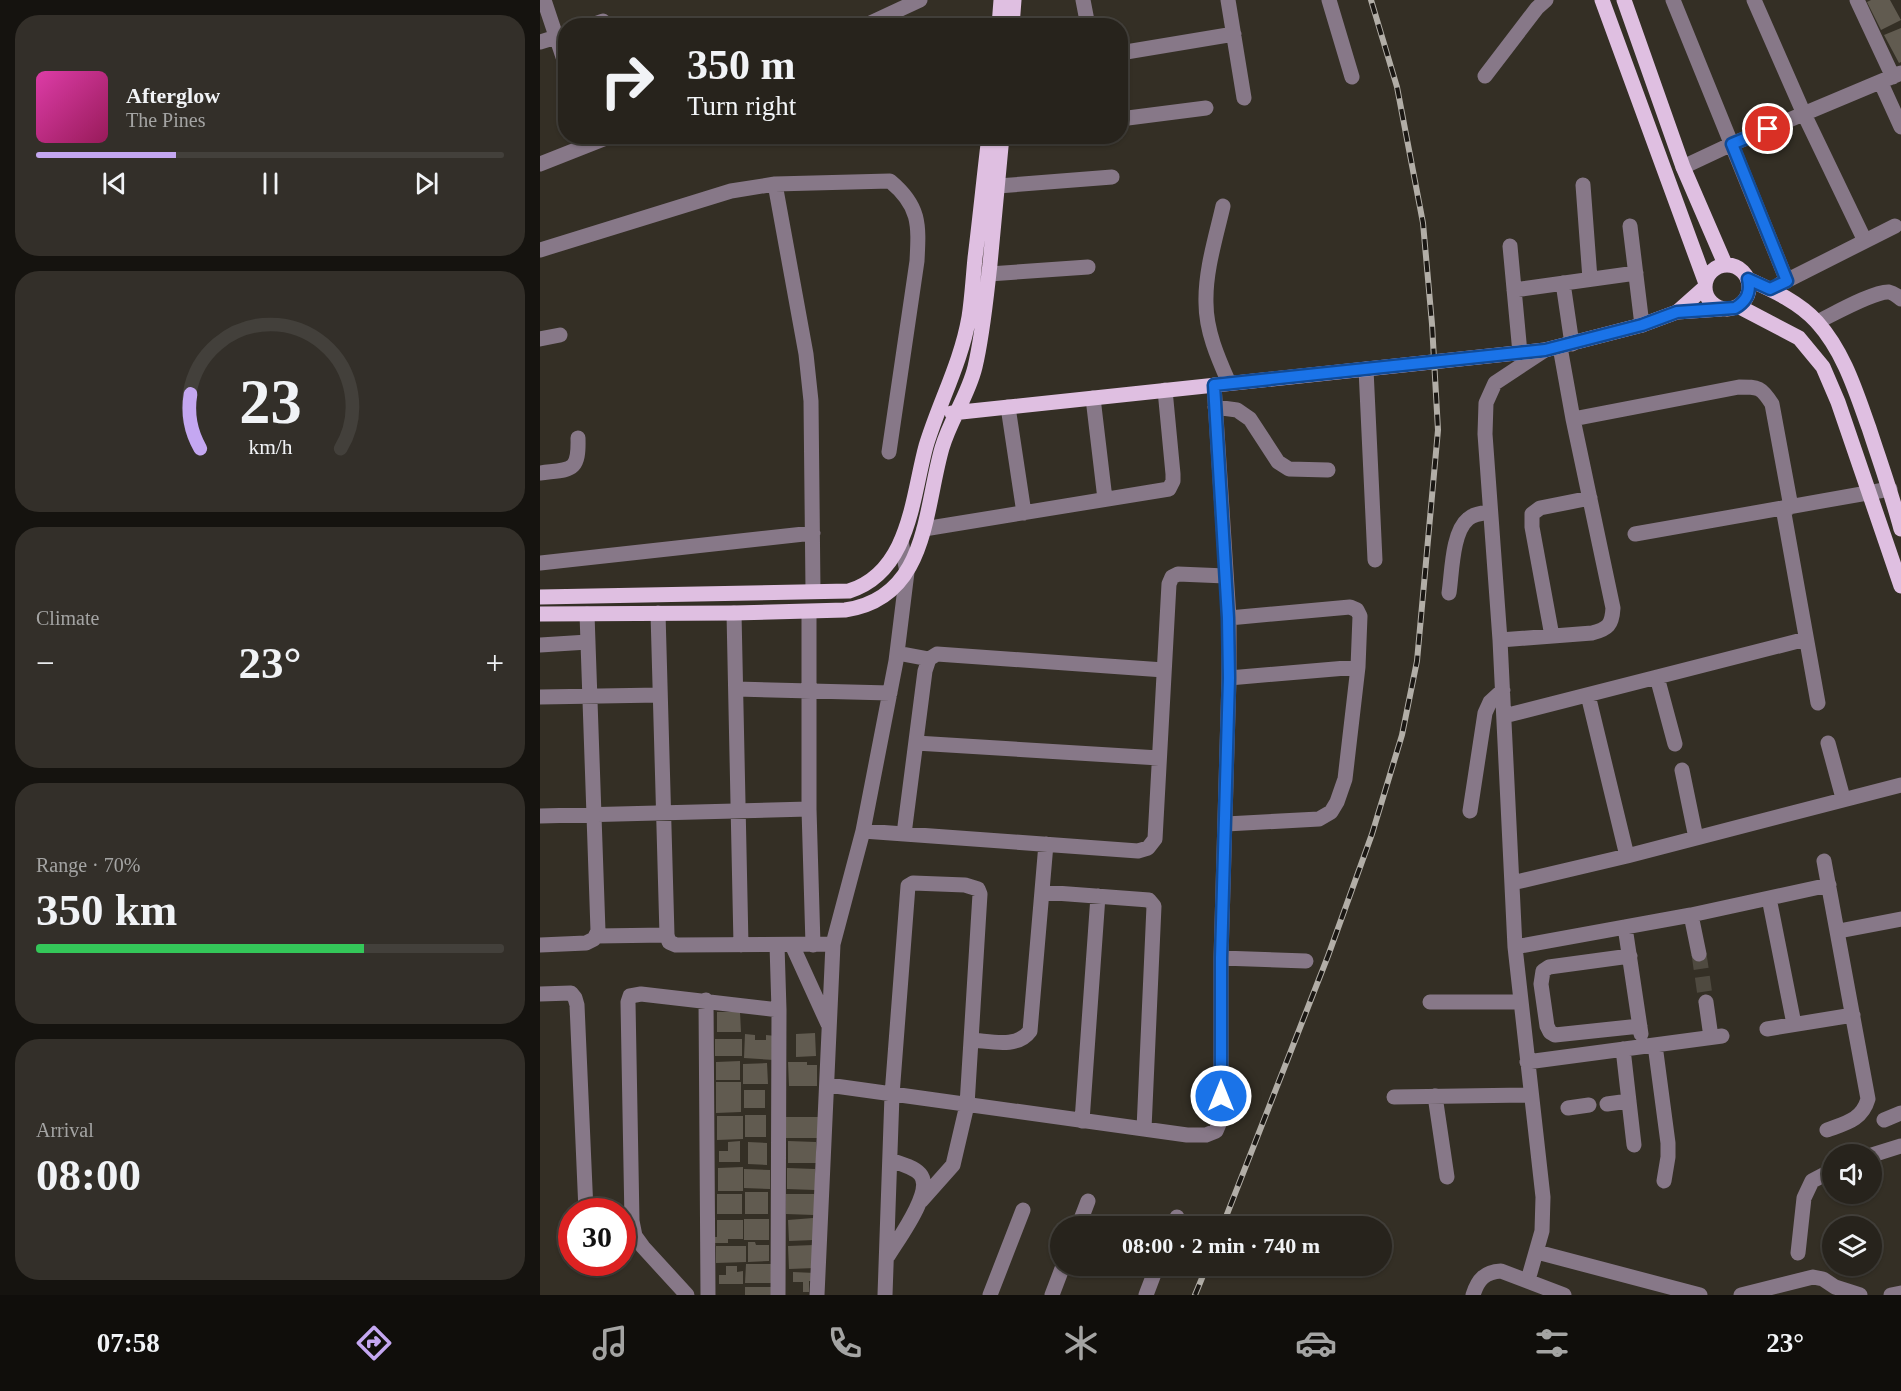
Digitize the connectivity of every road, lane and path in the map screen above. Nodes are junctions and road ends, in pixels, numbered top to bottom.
1 (544, 0) edge
2 (920, 0) edge
3 (1001, 0) edge
4 (1014, 0) edge
5 (1083, 0) edge
6 (1228, 0) edge
7 (1329, 0) edge
8 (1546, 0) edge
9 (1602, 0) edge
10 (1624, 0) edge
11 (1673, 0) edge
12 (1754, 0) edge
13 (1857, 0) edge
14 (881, 18) edge
15 (1000, 18) edge
16 (1013, 18) edge
17 (1086, 18) edge
18 (558, 29) edge
19 (1234, 34) junction
20 (558, 36) edge
21 (540, 42) edge
22 (1128, 52) edge
23 (1485, 76) dead end
24 (1352, 77) dead end
25 (1892, 78) edge
26 (1244, 99) dead end
27 (1206, 108) dead end
28 (1804, 114) junction
29 (1128, 118) edge
30 (1901, 127) edge
31 (581, 144) edge
32 (988, 144) edge
33 (1001, 144) edge
34 (1732, 144) junction
35 (540, 164) edge
36 (1683, 167) junction
37 (1113, 177) dead end
38 (775, 184) junction
39 (1583, 185) dead end
40 (998, 186) junction
41 (1223, 206) dead end
42 (1630, 226) dead end
43 (1895, 226) dead end
44 (1865, 241) junction
45 (1510, 246) dead end
46 (540, 250) edge
47 (1725, 264) junction
48 (1088, 267) dead end
49 (1636, 273) junction
50 (989, 274) junction
51 (1590, 279) junction
52 (1748, 279) junction
53 (1787, 281) junction
54 (1563, 283) junction
55 (1705, 285) junction
56 (1770, 289) junction
57 (1514, 290) junction
58 (1901, 299) edge
59 (1738, 306) junction
60 (1721, 309) junction
61 (1677, 312) junction
62 (1817, 322) junction
63 (1642, 325) junction
64 (560, 335) dead end
65 (540, 339) edge
66 (1559, 347) junction
67 (1520, 352) junction
68 (1366, 369) junction
69 (1222, 384) junction
70 (1165, 390) junction
71 (1093, 398) junction
72 (1008, 407) junction
73 (1215, 407) junction
74 (958, 412) junction
75 (937, 416) junction
76 (1573, 419) junction
77 (578, 438) dead end
78 (889, 452) dead end
79 (1328, 470) dead end
80 (540, 473) edge
81 (1890, 489) junction
82 (1870, 493) junction
83 (1590, 498) junction
84 (1105, 500) junction
85 (1787, 507) junction
86 (1490, 512) junction
87 (1024, 513) junction
88 (924, 529) junction
89 (1901, 529) edge
90 (813, 533) junction
91 (1635, 534) dead end
92 (902, 541) junction
93 (1375, 560) dead end
94 (540, 563) edge
95 (907, 572) junction
96 (1226, 576) junction
97 (1901, 586) edge
98 (813, 591) junction
99 (1449, 592) dead end
100 (540, 597) edge
101 (809, 612) junction
102 (658, 613) junction
103 (734, 613) junction
104 (540, 614) edge
105 (587, 614) junction
106 (1228, 618) junction
107 (1552, 636) junction
108 (1806, 639) junction
109 (1500, 640) junction
110 (588, 642) junction
111 (540, 645) edge
112 (897, 653) junction
113 (929, 659) junction
114 (1358, 667) junction
115 (1164, 670) junction
116 (1657, 677) junction
117 (1229, 678) junction
118 (736, 689) junction
119 (1503, 690) junction
120 (810, 691) junction
121 (890, 693) junction
122 (1588, 694) junction
123 (660, 695) junction
124 (590, 696) junction
125 (540, 697) edge
126 (1818, 703) dead end
127 (1504, 716) junction
128 (916, 743) junction
129 (1828, 743) dead end
130 (1675, 744) dead end
131 (1159, 758) junction
132 (1682, 770) dead end
133 (1901, 784) edge
134 (1843, 798) junction
135 (809, 809) junction
136 (738, 811) junction
137 (1470, 811) dead end
138 (663, 813) junction
139 (594, 815) junction
140 (540, 816) edge
141 (1226, 824) junction
142 (862, 831) junction
143 (904, 834) junction
144 (1696, 838) junction
145 (1046, 844) junction
146 (1627, 856) junction
147 (1824, 861) dead end
148 (1512, 883) junction
149 (1829, 885) junction
150 (1042, 892) junction
151 (1098, 896) junction
152 (1769, 898) junction
153 (1691, 915) junction
154 (1901, 920) edge
155 (1625, 927) junction
156 (1839, 932) junction
157 (667, 935) junction
158 (594, 939) junction
159 (833, 944) junction
160 (540, 945) edge
161 (741, 945) junction
162 (784, 945) junction
163 (813, 945) junction
164 (1515, 948) junction
165 (1699, 954) tunnel mouth
166 (1630, 956) junction
167 (1221, 958) junction
168 (1306, 961) dead end
169 (540, 994) edge
170 (706, 1000) junction
171 (1430, 1002) dead end
172 (1521, 1002) junction
173 (1706, 1002) tunnel mouth
174 (779, 1010) junction
175 (1853, 1015) junction
176 (1794, 1024) junction
177 (1640, 1026) junction
178 (830, 1028) junction
179 (1767, 1029) dead end
180 (971, 1040) junction
181 (1649, 1045) junction
182 (1623, 1049) junction
183 (1527, 1062) junction
184 (828, 1085) junction
185 (892, 1095) junction
186 (1531, 1095) junction
187 (1435, 1096) junction
188 (1394, 1097) dead end
189 (1629, 1101) junction
190 (1607, 1104) dead end
191 (967, 1105) junction
192 (1588, 1105) dead end
193 (1568, 1108) dead end
194 (1901, 1113) edge
195 (1884, 1120) dead end
196 (1082, 1121) junction
197 (1144, 1129) junction
198 (1827, 1131) dead end
199 (1634, 1145) dead end
200 (1901, 1146) edge
201 (1882, 1152) edge
202 (890, 1160) junction
203 (1822, 1176) edge
204 (1447, 1177) dead end
205 (1664, 1181) dead end
206 (585, 1198) edge
207 (921, 1201) junction
208 (1088, 1201) dead end
209 (1023, 1210) dead end
210 (1082, 1216) edge
211 (1537, 1252) junction
212 (1798, 1253) dead end
213 (886, 1259) junction
214 (1059, 1276) edge
215 (1153, 1276) edge
216 (1528, 1280) junction
217 (1901, 1293) edge
218 (687, 1295) edge
219 (708, 1295) edge
220 (778, 1295) edge
221 (817, 1295) edge
222 (885, 1295) edge
223 (990, 1295) edge
224 (1052, 1295) edge
225 (1146, 1295) edge
226 (1473, 1295) edge
227 (1564, 1295) edge
228 (1700, 1295) edge
229 (1741, 1295) edge
230 (1860, 1295) edge
231 (1891, 1295) edge

1 - 18 street
2 - 14 street
3 - 15 main road
4 - 16 main road
5 - 17 street
6 - 19 street
7 - 24 street
8 - 23 street
9 - 55 main road
10 - 36 main road
11 - 34 street
12 - 28 street
13 - 25 street
19 - 22 street
19 - 26 street
20 - 21 street
25 - 28 street
25 - 30 street
27 - 29 street
28 - 34 street
28 - 44 street
31 - 35 street
32 - 75 main road
33 - 40 main road
34 - 36 street
34 - 53 street
36 - 47 main road
37 - 40 street
38 - 46 street
38 - 78 street
38 - 90 street
39 - 51 street
40 - 50 main road
41 - 69 street
42 - 49 street
43 - 44 street
44 - 53 street
45 - 57 street
47 - 52 main road
47 - 55 main road
48 - 50 street
49 - 51 street
49 - 63 street
50 - 74 main road
51 - 54 street
52 - 56 main road
52 - 59 main road
53 - 56 street
54 - 57 street
54 - 66 street
55 - 60 main road
55 - 61 main road
56 - 62 main road
57 - 67 street
58 - 62 street
59 - 60 main road
59 - 82 main road
60 - 61 main road
61 - 63 main road
62 - 81 main road
63 - 66 main road
64 - 65 street
66 - 67 main road
66 - 76 street
66 - 86 street
67 - 68 main road
68 - 69 main road
68 - 93 street
69 - 70 main road
69 - 73 street
70 - 71 main road
70 - 84 street
71 - 72 main road
71 - 84 street
72 - 74 main road
72 - 87 street
73 - 79 street
73 - 96 street
74 - 75 main road
74 - 88 main road
75 - 92 main road
76 - 83 street
76 - 85 street
77 - 80 street
81 - 82 street
81 - 89 main road
82 - 85 street
82 - 97 main road
83 - 107 street
83 - 107 street
84 - 87 street
85 - 91 street
85 - 108 street
86 - 99 street
86 - 109 street
87 - 88 street
88 - 95 main road
90 - 94 street
90 - 98 street
92 - 95 street
92 - 98 main road
95 - 101 main road
95 - 112 street
96 - 106 street
96 - 115 street
98 - 100 main road
101 - 103 main road
101 - 120 street
102 - 103 main road
102 - 105 main road
102 - 123 street
103 - 118 street
104 - 105 main road
105 - 110 street
106 - 114 street
106 - 117 street
107 - 109 street
108 - 116 street
108 - 126 street
109 - 119 street
110 - 111 street
110 - 124 street
112 - 113 street
112 - 121 street
113 - 115 street
113 - 128 street
114 - 117 street
114 - 141 street
115 - 131 street
116 - 122 street
116 - 130 street
117 - 141 street
118 - 120 street
118 - 136 street
119 - 127 street
119 - 137 street
120 - 121 street
120 - 135 street
121 - 142 street
122 - 127 street
122 - 146 street
123 - 124 street
123 - 138 street
124 - 125 street
124 - 139 street
127 - 148 street
128 - 131 street
128 - 143 street
129 - 134 street
131 - 145 street
132 - 144 street
133 - 134 street
134 - 144 street
135 - 136 street
135 - 163 street
136 - 138 street
136 - 161 street
138 - 139 street
138 - 157 street
139 - 140 street
139 - 158 street
141 - 167 street
142 - 143 street
142 - 159 street
143 - 145 street
144 - 146 street
145 - 150 street
146 - 148 street
147 - 149 street
148 - 164 street
149 - 152 street
149 - 156 street
150 - 151 street
150 - 180 street
151 - 196 street
151 - 197 street
152 - 153 street
152 - 176 street
153 - 155 street
153 - 165 street
154 - 156 street
155 - 164 street
155 - 166 street
156 - 175 street
157 - 158 street
157 - 161 street
158 - 160 street
159 - 163 street
159 - 178 street
161 - 162 street
162 - 163 street
162 - 174 street
162 - 178 street
164 - 172 street
166 - 177 street
166 - 177 street
167 - 168 street
167 - 197 street
169 - 206 street
170 - 174 street
170 - 218 street
170 - 219 street
171 - 172 street
172 - 183 street
173 - 181 street
174 - 220 street
175 - 176 street
175 - 198 street
176 - 179 street
177 - 181 street
178 - 184 street
180 - 185 street
180 - 191 street
181 - 182 street
181 - 205 street
182 - 183 street
182 - 189 street
183 - 186 street
184 - 185 street
184 - 221 street
185 - 191 street
185 - 202 street
186 - 187 street
186 - 211 street
187 - 188 street
187 - 204 street
189 - 190 street
189 - 199 street
191 - 196 street
191 - 207 street
192 - 193 street
194 - 195 street
196 - 197 street
200 - 201 street
202 - 207 street
202 - 213 street
203 - 212 street
207 - 213 street
208 - 210 street
209 - 223 street
211 - 216 street
211 - 228 street
213 - 222 street
214 - 224 street
215 - 225 street
216 - 226 street
216 - 227 street
217 - 231 street
229 - 230 street

